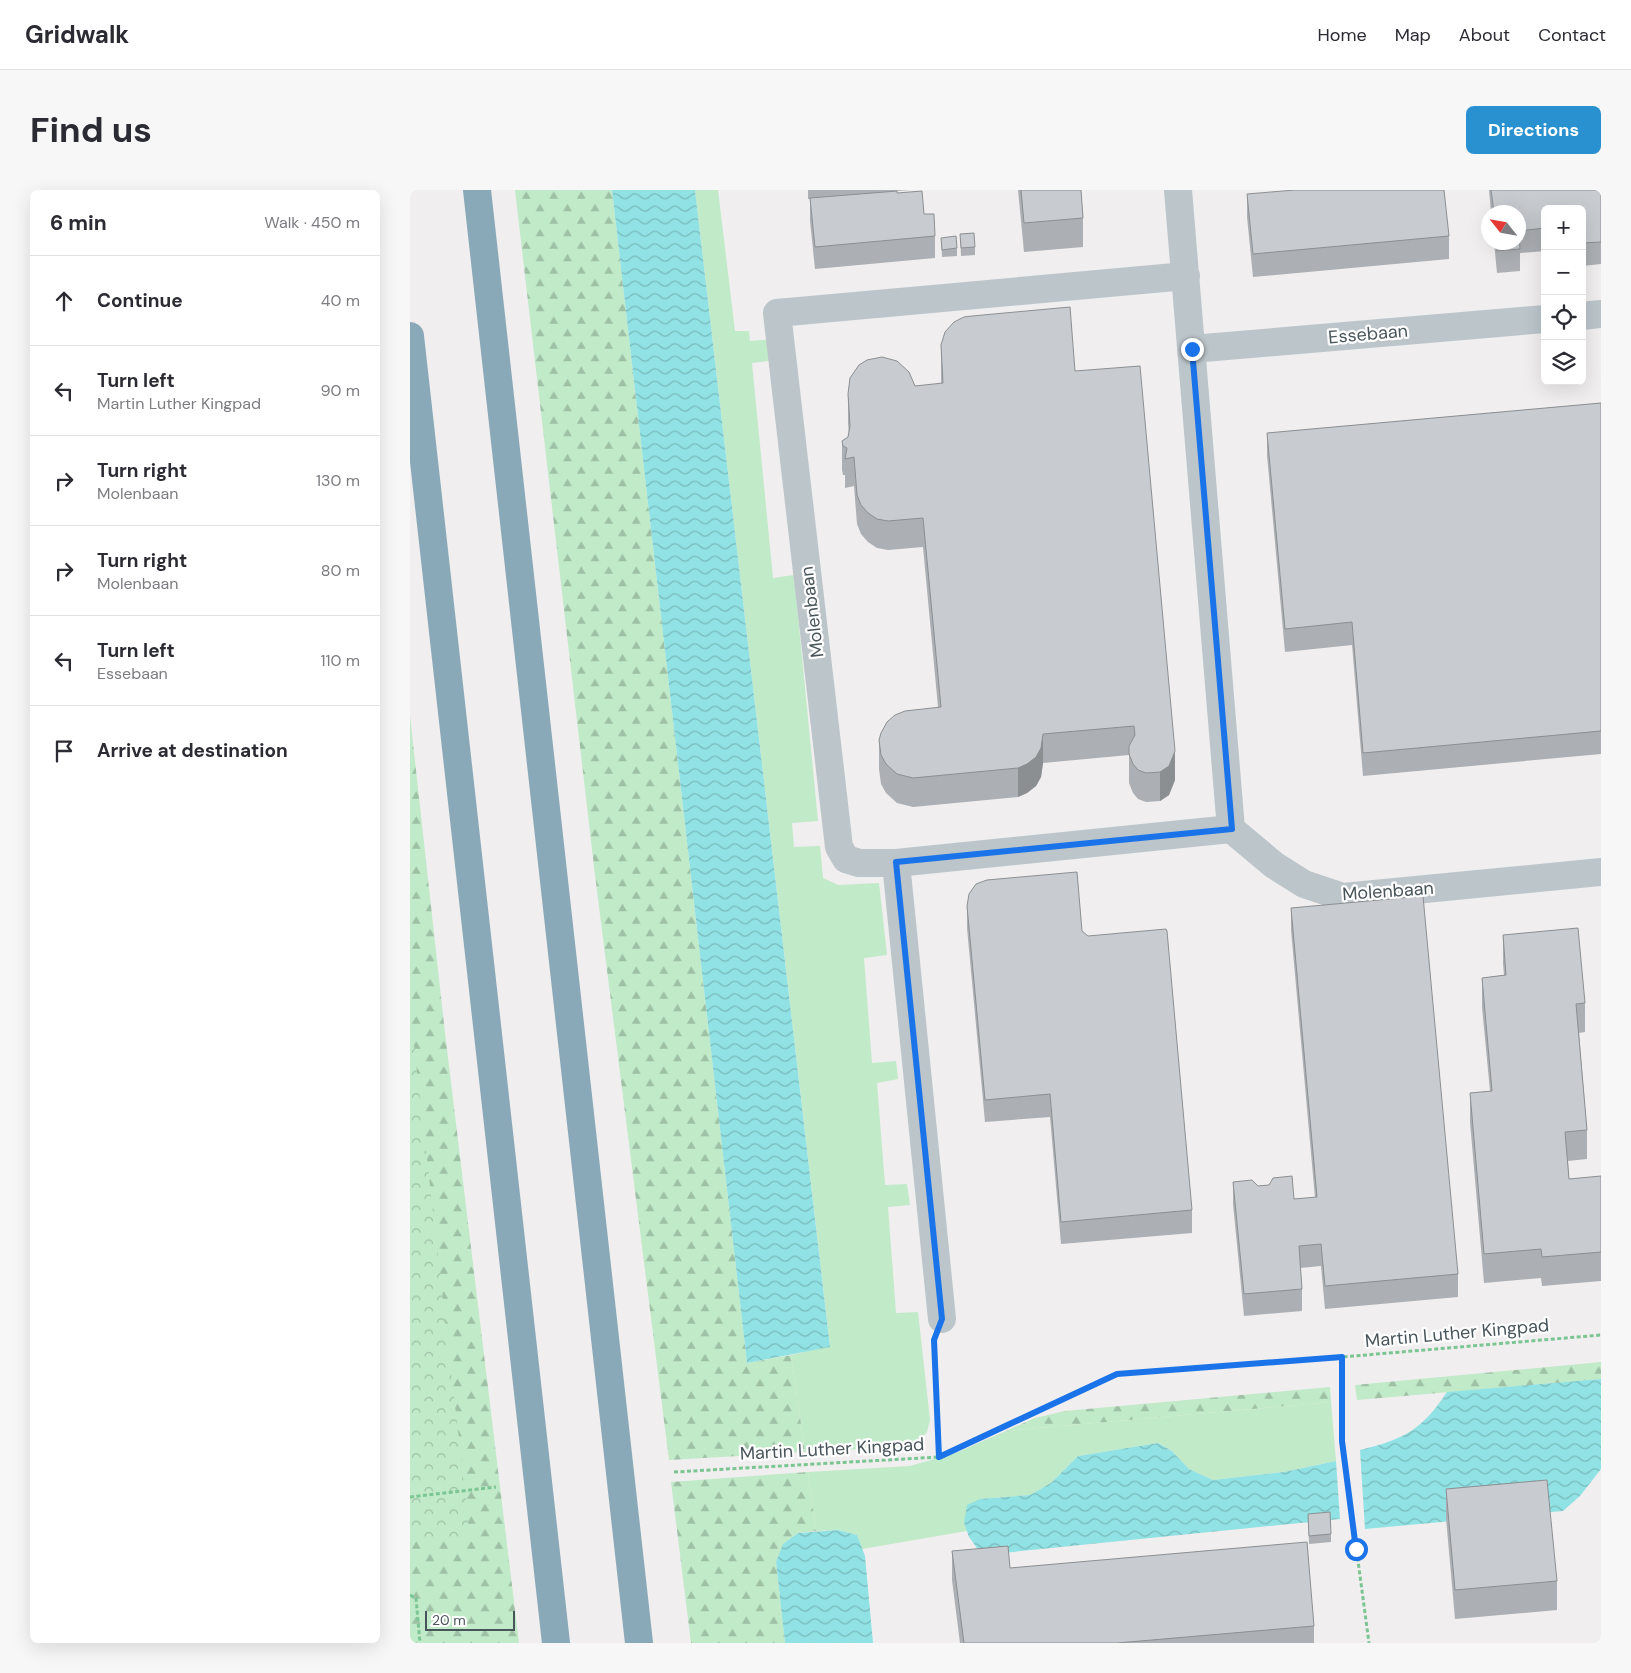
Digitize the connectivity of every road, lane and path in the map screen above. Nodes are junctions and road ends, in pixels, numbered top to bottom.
1 (476, 190) edge
2 (1178, 190) edge
3 (1186, 276) junction
4 (1601, 314) edge
5 (1586, 316) edge
6 (1541, 319) edge
7 (410, 336) edge
8 (1192, 349) junction
9 (1232, 829) junction
10 (896, 862) junction
11 (1601, 872) edge
12 (942, 1319) joint
13 (1601, 1335) edge
14 (1342, 1357) junction
15 (939, 1457) junction
16 (674, 1472) dead end
17 (496, 1487) dead end
18 (410, 1497) edge
19 (410, 1595) edge
20 (420, 1643) edge
21 (556, 1643) edge
22 (639, 1643) edge
23 (1369, 1643) edge

1 - 22 highway
2 - 3 street
3 - 8 street
3 - 10 street, Molenbaan
4 - 5 street
6 - 8 street, Essebaan
7 - 21 highway
8 - 9 street
9 - 10 street, Molenbaan
9 - 11 street, Molenbaan
10 - 12 street
12 - 15 path
13 - 14 path, Martin Luther Kingpad
14 - 15 path, Martin Luther Kingpad
14 - 23 path
15 - 16 path, Martin Luther Kingpad
17 - 18 path
19 - 20 path

